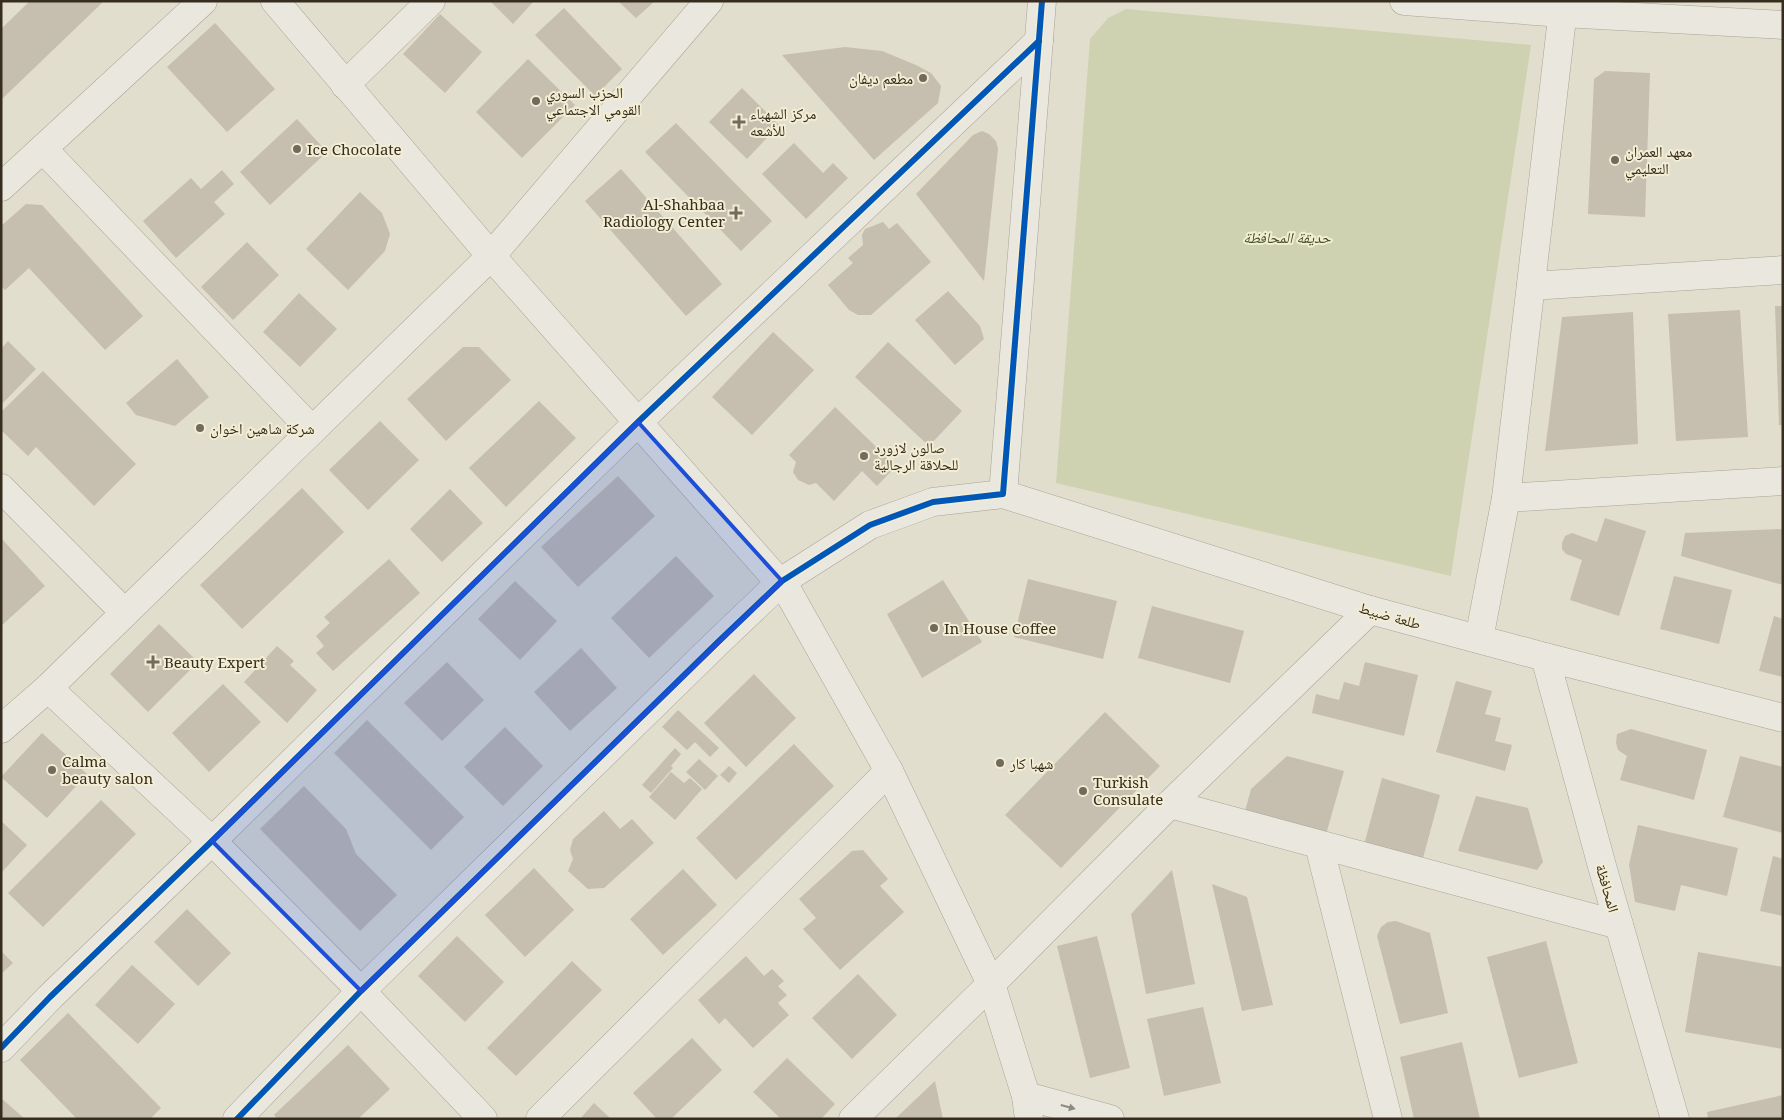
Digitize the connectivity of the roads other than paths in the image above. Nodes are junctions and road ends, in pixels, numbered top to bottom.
1 (203, 1) edge
2 (274, 1) edge
3 (431, 1) edge
4 (709, 1) edge
5 (1042, 1) edge
6 (1404, 1) edge
7 (1563, 7) edge
8 (1783, 25) edge
9 (1038, 41) junction
10 (346, 85) junction
11 (43, 149) junction
12 (1, 187) edge
13 (490, 256) junction
14 (1783, 270) edge
15 (1531, 286) junction
16 (638, 422) junction
17 (312, 430) junction
18 (1783, 481) edge
19 (1, 488) edge
20 (1003, 494) junction
21 (1506, 498) junction
22 (782, 581) junction
23 (1370, 610) junction
24 (125, 612) junction
25 (1479, 639) junction
26 (1545, 658) junction
27 (48, 688) junction
28 (1783, 718) edge
29 (1, 729) edge
30 (889, 770) junction
31 (1170, 804) junction
32 (212, 841) junction
33 (1319, 845) junction
34 (1619, 925) junction
35 (991, 984) junction
36 (362, 991) junction
37 (1, 1048) edge
38 (1027, 1107) edge
39 (238, 1119) edge
40 (483, 1119) edge
41 (540, 1119) edge
42 (853, 1119) edge
43 (1110, 1119) edge
44 (1388, 1119) edge
45 (1675, 1119) edge

1 - 11 street
2 - 10 street
3 - 10 street
4 - 13 street
5 - 9 street
6 - 7 street
7 - 8 street
7 - 15 street
9 - 16 street
9 - 20 street
10 - 13 street
11 - 12 street
11 - 17 street
13 - 16 street
13 - 17 street
14 - 15 street
15 - 21 street
16 - 22 street
16 - 32 street
17 - 24 street
18 - 21 street
19 - 24 street
20 - 22 street
20 - 23 street, طلعة ضبيط
21 - 25 street
22 - 30 street
22 - 36 street
23 - 25 street, طلعة ضبيط
23 - 31 street
24 - 27 street
25 - 26 street, طلعة ضبيط
26 - 28 street, طلعة ضبيط
26 - 34 street, المحافظة
27 - 29 street
27 - 32 street
30 - 35 street
30 - 41 street
31 - 33 street
31 - 35 street
32 - 36 street
32 - 37 street
33 - 34 street
33 - 44 street
34 - 45 street, المحافظة
35 - 38 street
35 - 42 street
36 - 39 street
36 - 40 street
38 -> 43 street

